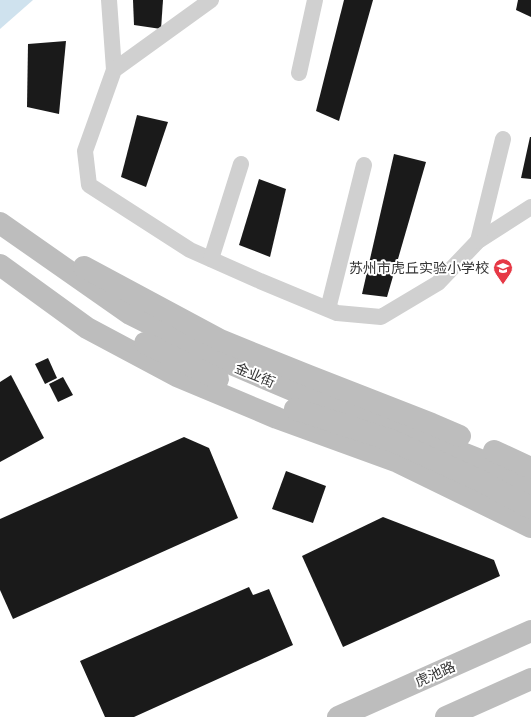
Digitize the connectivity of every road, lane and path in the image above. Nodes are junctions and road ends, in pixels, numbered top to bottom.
1 (109, 0) edge
2 (211, 0) edge
3 (315, 0) edge
4 (114, 70) junction
5 (299, 73) dead end
6 (503, 139) dead end
7 (241, 164) dead end
8 (364, 165) dead end
9 (531, 207) edge
10 (0, 222) edge
11 (478, 241) junction
12 (211, 260) junction
13 (0, 261) edge
14 (0, 265) edge
15 (328, 309) junction
16 (296, 401) junction
17 (531, 468) edge
18 (531, 486) edge
19 (531, 508) edge
20 (531, 527) edge
21 (531, 631) edge
22 (531, 678) edge
23 (338, 717) edge
24 (446, 717) edge

1 - 4 street
2 - 4 street
3 - 5 street
4 - 12 street
6 - 11 street
7 - 12 street
8 - 15 street
9 - 11 street
10 - 16 main road, 金业街
10 - 17 main road
11 - 15 street
12 - 15 street
13 - 16 main road, 金业街
14 - 20 main road
16 - 18 main road, 金业街
16 - 19 main road, 金业街
21 - 23 main road, 虎池路
22 - 24 main road

